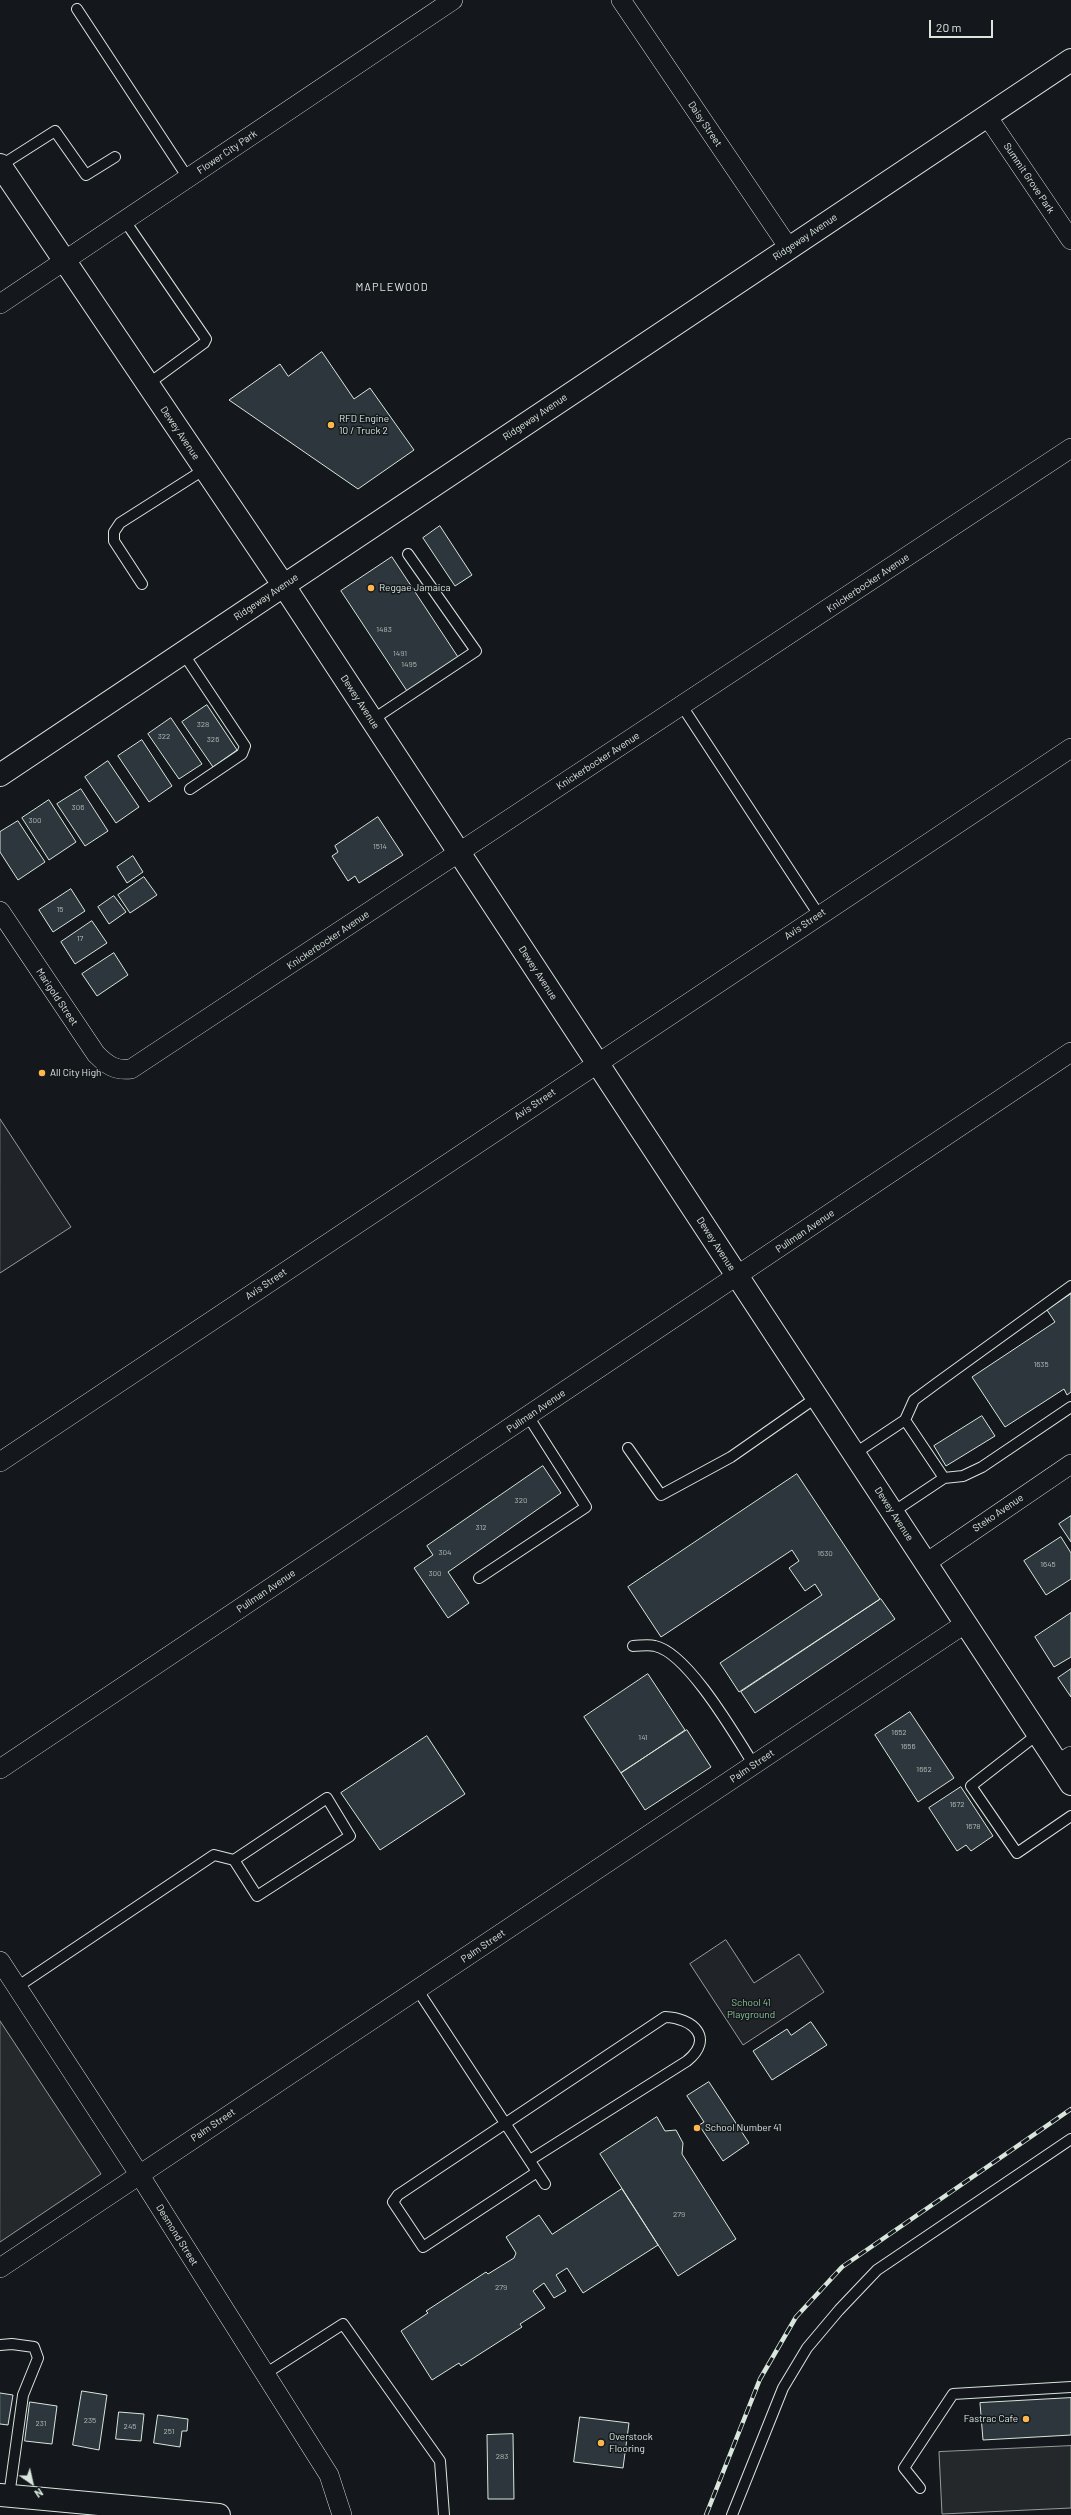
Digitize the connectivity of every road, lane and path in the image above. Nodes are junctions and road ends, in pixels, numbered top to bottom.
1 (453, 0) edge
2 (621, 0) edge
3 (77, 8) dead end
4 (1071, 60) edge
5 (987, 116) junction
6 (115, 157) dead end
7 (0, 166) edge
8 (188, 178) junction
9 (125, 221) junction
10 (1071, 240) edge
11 (788, 248) junction
12 (65, 261) junction
13 (0, 304) edge
14 (148, 384) junction
15 (1071, 448) edge
16 (205, 469) junction
17 (408, 554) dead end
18 (142, 584) dead end
19 (284, 586) junction
20 (183, 653) junction
21 (682, 706) junction
22 (372, 720) junction
23 (1071, 748) edge
24 (0, 775) edge
25 (190, 789) dead end
26 (459, 853) junction
27 (0, 911) edge
28 (819, 915) junction
29 (1071, 1052) edge
30 (597, 1062) junction
31 (124, 1070) joint
32 (738, 1276) junction
33 (1071, 1286) edge
34 (817, 1397) junction
35 (1071, 1407) edge
36 (528, 1416) junction
37 (905, 1420) junction
38 (628, 1448) dead end
39 (854, 1454) junction
40 (0, 1462) edge
41 (1071, 1464) edge
42 (944, 1478) junction
43 (893, 1512) junction
44 (926, 1563) junction
45 (479, 1578) dead end
46 (966, 1624) junction
47 (633, 1646) dead end
48 (1038, 1734) junction
49 (1065, 1760) edge
50 (754, 1764) junction
51 (0, 1769) edge
52 (1071, 1784) edge
53 (1071, 1816) edge
54 (234, 1860) junction
55 (0, 1961) edge
56 (17, 1987) junction
57 (417, 1989) junction
58 (505, 2125) junction
59 (1071, 2139) edge
60 (530, 2160) junction
61 (537, 2172) junction
62 (139, 2174) junction
63 (545, 2184) dead end
64 (0, 2268) edge
65 (0, 2344) edge
66 (266, 2374) junction
67 (1071, 2387) edge
68 (920, 2488) dead end
69 (5, 2495) edge
70 (219, 2515) edge
71 (342, 2515) edge
72 (444, 2515) edge
73 (732, 2515) edge

1 - 8 street, Flower City Park
2 - 11 street, Daisy Street
3 - 8 lane
4 - 5 main road, Ridgeway Avenue
5 - 10 street, Summit Grove Park
5 - 11 main road, Ridgeway Avenue
6 - 7 lane
7 - 12 main road, Dewey Avenue
8 - 9 street, Flower City Park
9 - 12 street, Flower City Park
9 - 14 lane
11 - 19 main road, Ridgeway Avenue
12 - 13 street, Flower City Park
12 - 14 main road, Dewey Avenue
14 - 16 main road, Dewey Avenue
15 - 21 street, Knickerbocker Avenue
16 - 18 lane
16 - 19 main road, Dewey Avenue
17 - 22 lane
19 - 20 main road, Ridgeway Avenue
19 - 22 main road, Dewey Avenue
20 - 24 main road, Ridgeway Avenue
20 - 25 lane
21 - 26 street, Knickerbocker Avenue
21 - 28 lane
22 - 26 main road, Dewey Avenue
23 - 28 street, Avis Street
26 - 30 main road, Dewey Avenue
26 - 31 street, Knickerbocker Avenue
27 - 31 street, Marigold Street
28 - 30 street, Avis Street
29 - 32 street, Pullman Avenue
30 - 32 main road, Dewey Avenue
30 - 40 street, Avis Street
32 - 34 main road, Dewey Avenue
32 - 36 street, Pullman Avenue
33 - 37 lane
34 - 38 lane
34 - 39 main road, Dewey Avenue
35 - 42 lane
36 - 45 lane
36 - 51 street, Pullman Avenue
37 - 39 lane
37 - 42 lane
39 - 43 main road, Dewey Avenue
41 - 44 street, Steko Avenue
42 - 43 lane
43 - 44 main road, Dewey Avenue
44 - 46 main road, Dewey Avenue
46 - 48 main road, Dewey Avenue
46 - 50 street, Palm Street
47 - 50 lane
48 - 49 main road, Dewey Avenue
48 - 53 lane
49 - 52 main road, Dewey Avenue
50 - 57 street, Palm Street
54 - 54 lane
54 - 56 lane
55 - 56 street, Desmond Street
56 - 62 street, Desmond Street
57 - 58 lane
57 - 62 street, Palm Street
58 - 60 lane
58 - 60 lane
58 - 61 lane
59 - 73 lane
60 - 61 lane
61 - 63 lane
62 - 64 street, Palm Street
62 - 66 street, Desmond Street
65 - 69 lane
66 - 71 street, Desmond Street
66 - 72 lane
67 - 68 lane
69 - 70 main road

